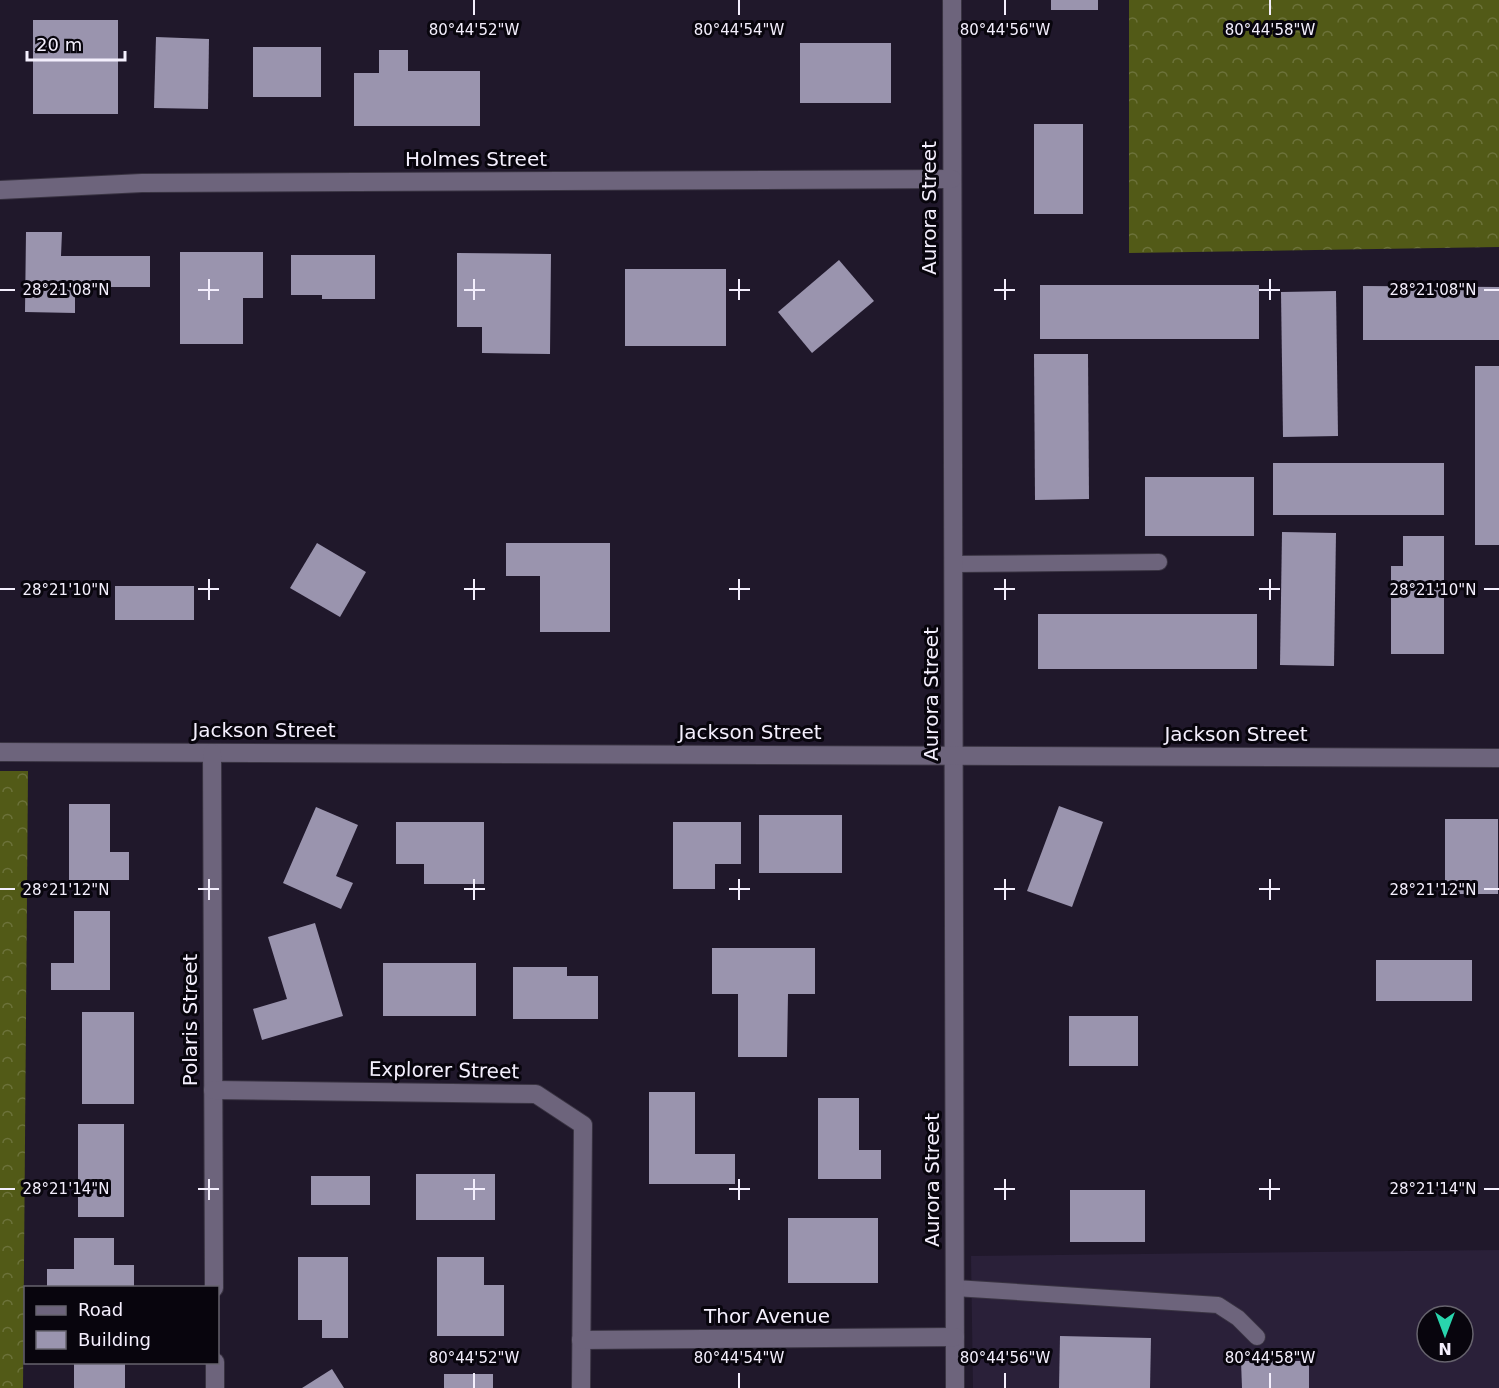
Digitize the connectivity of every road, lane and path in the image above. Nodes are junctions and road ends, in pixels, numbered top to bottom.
1 (952, 0) edge
2 (952, 179) junction
3 (0, 190) edge
4 (1159, 561) dead end
5 (954, 564) junction
6 (0, 752) edge
7 (212, 753) junction
8 (954, 755) junction
9 (1499, 758) edge
10 (213, 1090) junction
11 (214, 1286) edge
12 (955, 1288) junction
13 (955, 1337) junction
14 (1257, 1337) dead end
15 (581, 1340) junction
16 (214, 1364) edge
17 (215, 1388) edge
18 (581, 1388) edge
19 (956, 1388) edge

1 - 2 street, Aurora Street
2 - 3 street, Holmes Street
2 - 5 street, Aurora Street
4 - 5 lane
5 - 8 street, Aurora Street
6 - 7 street, Jackson Street
7 - 8 street, Jackson Street
7 - 10 street, Polaris Street
8 - 9 street, Jackson Street
8 - 12 street, Aurora Street
10 - 11 street, Polaris Street
10 - 15 street, Explorer Street
12 - 13 street, Aurora Street
12 - 14 lane
13 - 15 street, Thor Avenue
13 - 19 street, Aurora Street
15 - 18 street, Explorer Street
16 - 17 street

